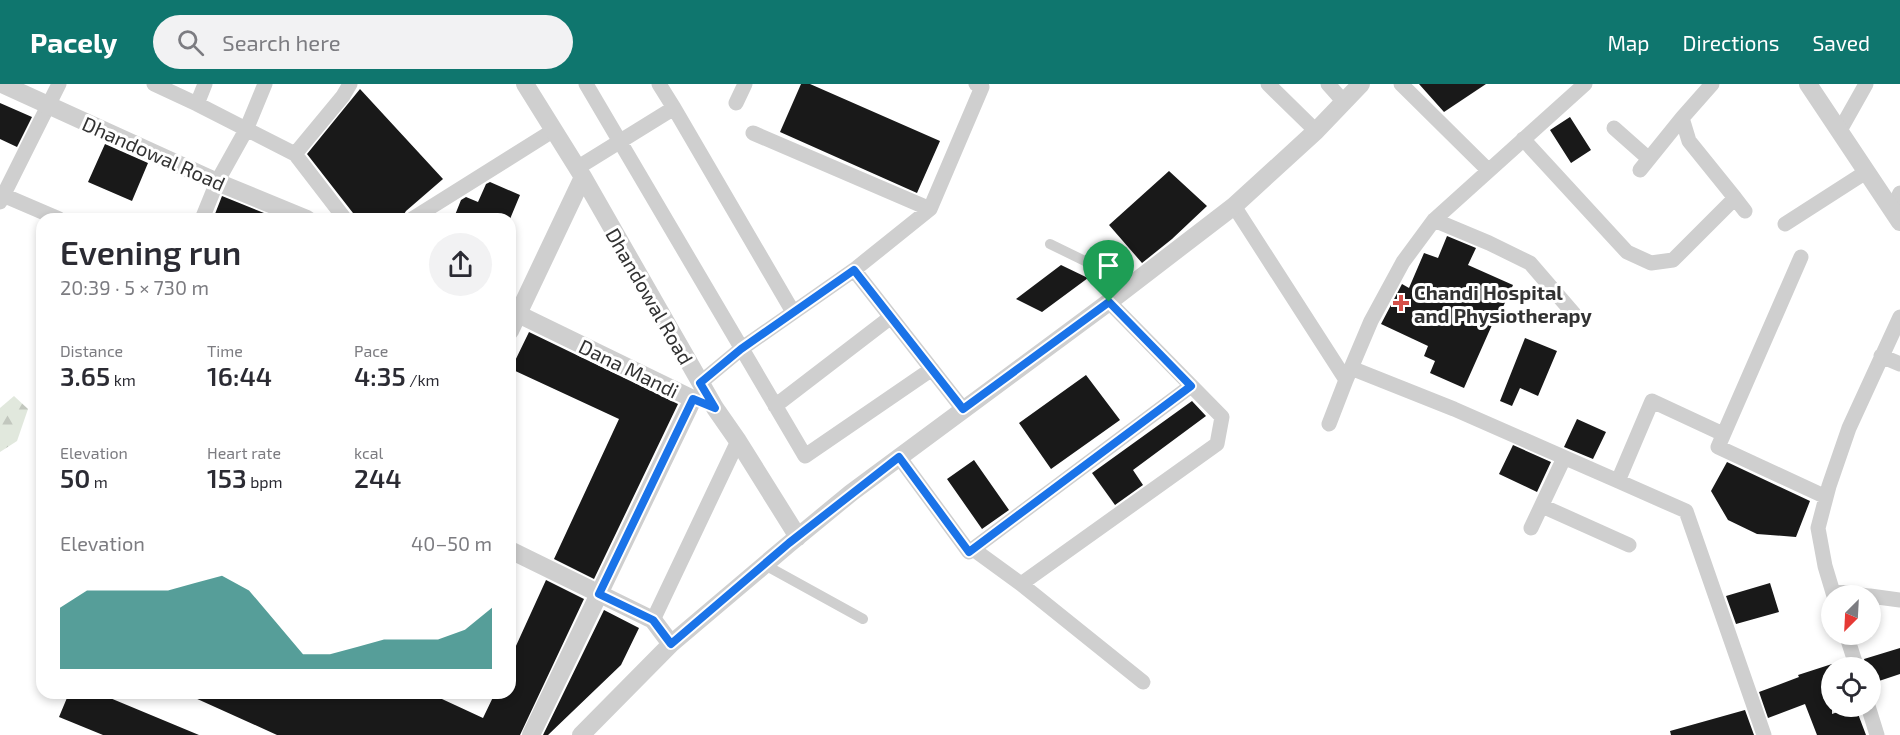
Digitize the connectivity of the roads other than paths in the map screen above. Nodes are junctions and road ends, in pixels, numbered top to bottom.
1 (2, 84) edge
2 (59, 84) edge
3 (154, 84) edge
4 (205, 84) edge
5 (265, 84) edge
6 (350, 84) edge
7 (525, 84) edge
8 (586, 84) edge
9 (659, 84) edge
10 (745, 84) edge
11 (976, 84) edge
12 (1268, 84) edge
13 (1328, 84) edge
14 (1361, 84) edge
15 (1401, 84) edge
16 (1585, 84) edge
17 (1712, 84) edge
18 (1866, 84) edge
19 (1809, 86) edge
20 (1344, 102) junction
21 (736, 103) dead end
22 (197, 104) junction
23 (49, 106) junction
24 (674, 108) junction
25 (1682, 118) junction
26 (1614, 128) dead end
27 (246, 130) junction
28 (554, 130) junction
29 (1316, 131) junction
30 (1839, 132) junction
31 (753, 133) dead end
32 (1523, 139) junction
33 (620, 141) junction
34 (295, 154) junction
35 (1863, 166) junction
36 (1488, 170) junction
37 (580, 173) junction
38 (218, 182) junction
39 (1900, 193) edge
40 (2, 198) edge
41 (1735, 198) junction
42 (1234, 206) junction
43 (930, 209) junction
44 (1745, 211) dead end
45 (43, 213) edge
46 (205, 213) edge
47 (293, 213) edge
48 (340, 213) edge
49 (422, 213) edge
50 (1896, 216) edge
51 (1434, 219) junction
52 (1785, 224) dead end
53 (1050, 244) dead end
54 (1801, 257) dead end
55 (854, 270) junction
56 (1132, 284) junction
57 (1109, 302) junction
58 (516, 308) edge
59 (793, 312) junction
60 (516, 313) edge
61 (1574, 314) dead end
62 (891, 317) junction
63 (1900, 317) edge
64 (741, 349) junction
65 (1881, 356) junction
66 (1900, 364) edge
67 (932, 369) junction
68 (1349, 374) junction
69 (1191, 386) junction
70 (697, 391) junction
71 (775, 406) junction
72 (963, 409) junction
73 (1329, 424) dead end
74 (1723, 434) junction
75 (738, 441) junction
76 (899, 457) junction
77 (1564, 458) junction
78 (1618, 481) junction
79 (1826, 497) junction
80 (1542, 506) junction
81 (1531, 528) dead end
82 (798, 537) junction
83 (1629, 545) dead end
84 (973, 549) junction
85 (516, 553) edge
86 (765, 565) junction
87 (1021, 584) junction
88 (1831, 585) edge
89 (599, 594) junction
90 (1881, 598) edge
91 (1900, 600) edge
92 (863, 619) dead end
93 (653, 620) junction
94 (671, 644) junction
95 (1143, 682) dead end
96 (1871, 717) edge
97 (531, 735) edge
98 (581, 735) edge
99 (1764, 735) edge
100 (1877, 735) edge

1 - 23 street, Dhandowal Road
2 - 23 street
3 - 22 street
4 - 22 street
5 - 27 street
6 - 34 street
7 - 28 street, Dhandowal Road
8 - 33 street
9 - 24 street
10 - 21 street
11 - 43 street
12 - 29 street
13 - 20 street
14 - 20 street
15 - 36 street
16 - 32 street
17 - 25 street
18 - 30 street
19 - 30 street
20 - 29 street
22 - 27 street
23 - 38 street, Dhandowal Road
23 - 40 street
24 - 33 street
24 - 59 street
25 - 26 street
25 - 41 street
27 - 34 street
27 - 38 street
28 - 37 street, Dhandowal Road
28 - 49 street
29 - 42 street
30 - 35 street
31 - 43 street
32 - 36 street
32 - 41 street
33 - 37 street
33 - 64 street
34 - 48 street
35 - 50 street
35 - 52 street
36 - 51 street
37 - 58 street
37 - 70 street, Dhandowal Road
38 - 46 street
38 - 47 street, Dhandowal Road
39 - 50 street
40 - 45 street
41 - 44 street
42 - 56 street
42 - 68 street
43 - 55 street
51 - 61 street
51 - 68 street
53 - 56 street
54 - 74 street
55 - 59 street
55 - 62 street
56 - 57 street
57 - 69 street
57 - 72 street
59 - 64 street
60 - 70 street, Dana Mandi
62 - 67 street
62 - 71 street
63 - 65 street
64 - 70 street
64 - 71 street
65 - 66 street
65 - 79 street
67 - 71 street
67 - 72 street
68 - 73 street
68 - 77 street
69 - 84 street
69 - 87 street
70 - 75 street
70 - 89 street, Dana Mandi
72 - 76 street
74 - 78 street
74 - 79 street
75 - 82 street
75 - 93 street
76 - 82 street
76 - 84 street
77 - 78 street
77 - 80 street
78 - 99 street
79 - 88 street
80 - 81 street
80 - 83 street
82 - 86 street
84 - 87 street
85 - 89 street
86 - 92 street
86 - 94 street
87 - 95 street
89 - 93 street
89 - 97 street, Dana Mandi
90 - 91 street
93 - 94 street
94 - 98 street
96 - 100 street

